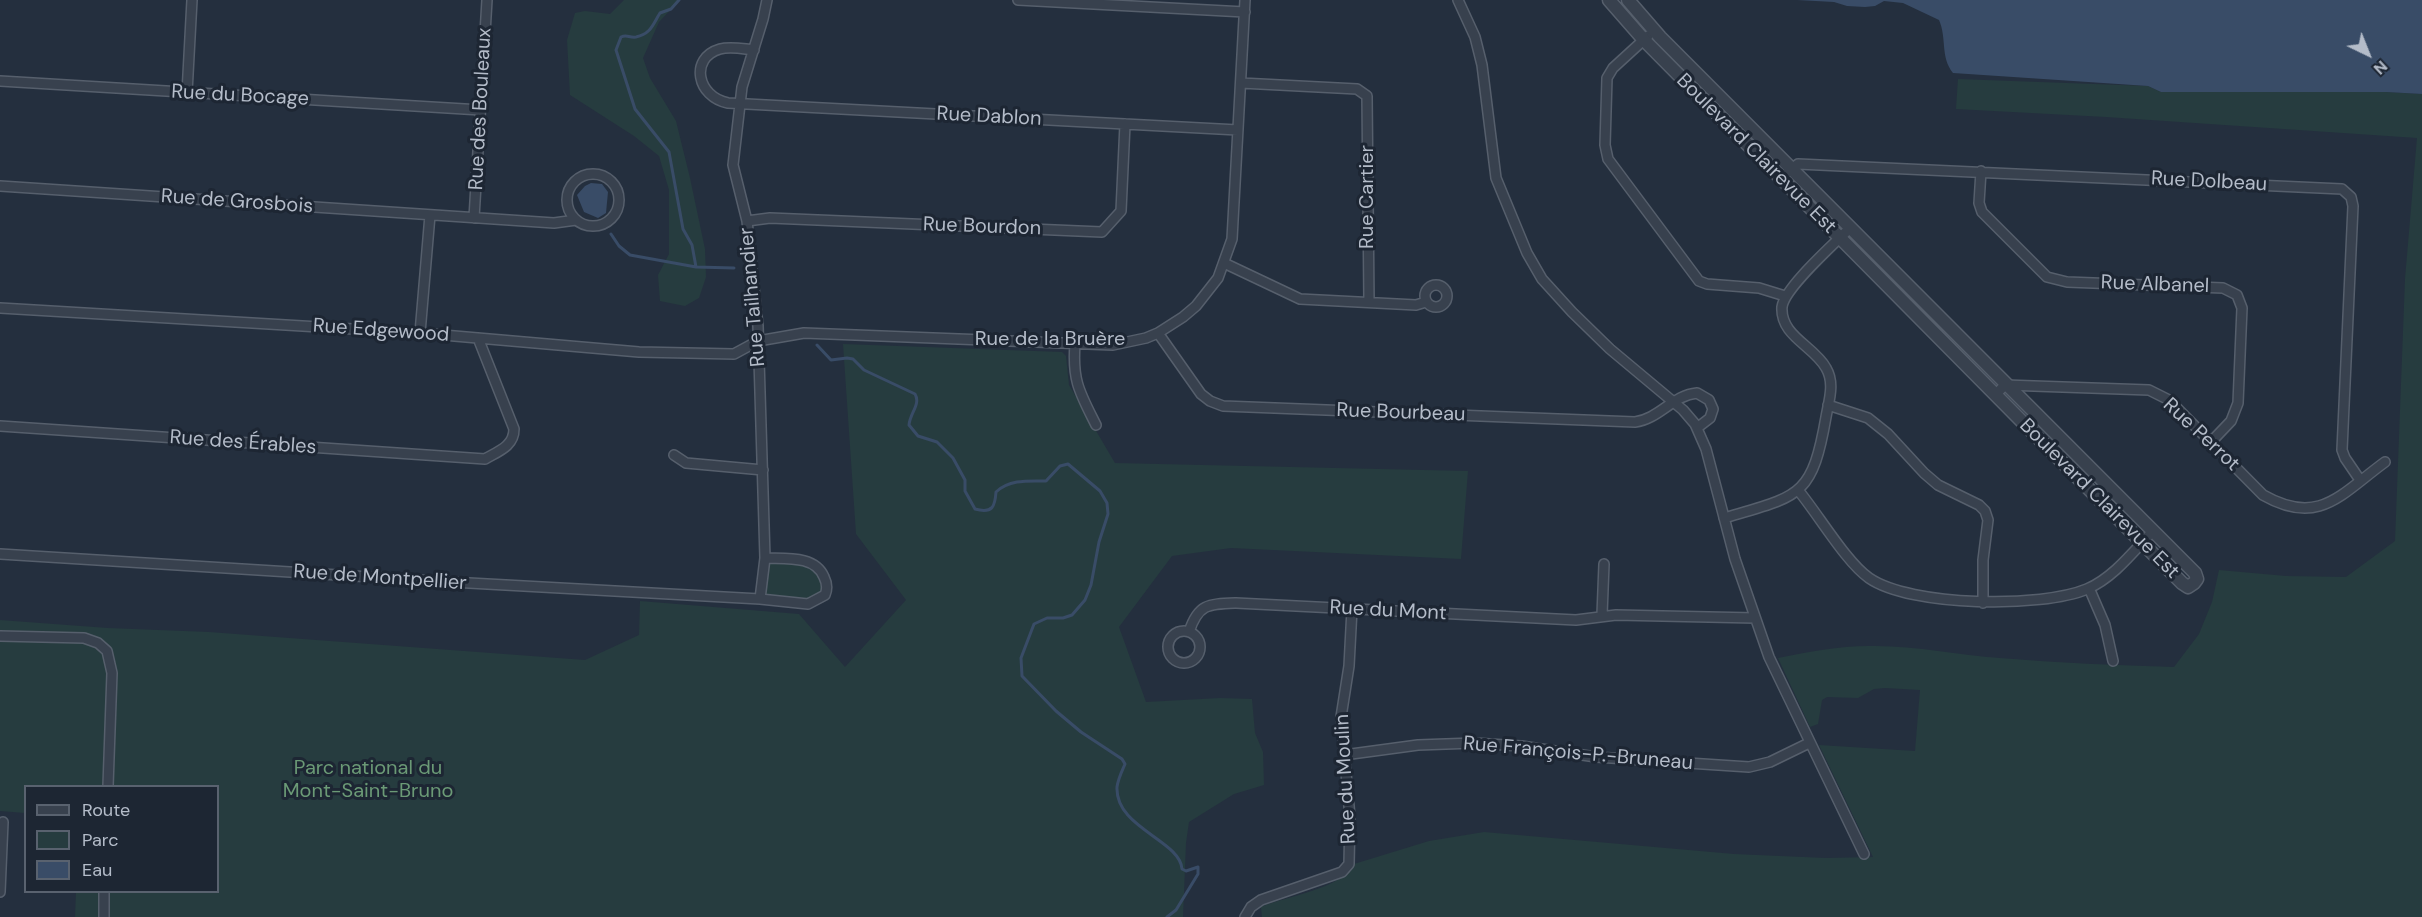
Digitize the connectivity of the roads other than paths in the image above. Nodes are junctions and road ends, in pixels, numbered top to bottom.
1 (192, 0) edge
2 (487, 0) edge
3 (767, 0) edge
4 (1018, 0) edge
5 (1245, 0) edge
6 (1458, 0) edge
7 (1609, 0) edge
8 (1628, 0) edge
9 (1245, 12) junction
10 (1654, 31) junction
11 (1644, 40) junction
12 (754, 50) junction
13 (0, 81) edge
14 (1241, 83) junction
15 (187, 93) junction
16 (740, 104) junction
17 (481, 110) junction
18 (1125, 124) junction
19 (1238, 130) junction
20 (1791, 169) junction
21 (1981, 171) junction
22 (1781, 178) junction
23 (0, 186) edge
24 (430, 215) junction
25 (474, 218) junction
26 (576, 220) junction
27 (747, 221) junction
28 (1850, 228) junction
29 (1840, 238) junction
30 (1224, 263) junction
31 (1785, 296) junction
32 (1369, 302) junction
33 (1426, 302) dead end
34 (0, 308) edge
35 (420, 333) junction
36 (1158, 333) junction
37 (478, 338) junction
38 (758, 340) junction
39 (1075, 344) junction
40 (2006, 385) junction
41 (1996, 394) junction
42 (1674, 402) junction
43 (1828, 405) junction
44 (1096, 425) dead end
45 (0, 426) edge
46 (1697, 428) junction
47 (2211, 442) junction
48 (674, 455) dead end
49 (2385, 462) dead end
50 (763, 470) junction
51 (2360, 480) junction
52 (1798, 490) junction
53 (1724, 518) junction
54 (2152, 532) junction
55 (2142, 542) junction
56 (0, 554) edge
57 (765, 558) junction
58 (1604, 564) dead end
59 (2089, 588) junction
60 (760, 599) junction
61 (1983, 603) junction
62 (1352, 609) junction
63 (1602, 615) junction
64 (1755, 618) junction
65 (1189, 632) dead end
66 (0, 636) edge
67 (2113, 661) dead end
68 (1809, 743) junction
69 (1344, 755) junction
70 (108, 785) edge
71 (3, 822) dead end
72 (1864, 855) dead end
73 (0, 892) edge
74 (104, 893) edge
75 (104, 917) edge
76 (1245, 917) edge

1 - 15 street
2 - 17 street, Rue des Bouleaux
3 - 12 street, Rue Tailhandier
4 - 9 street
5 - 9 street, Rue de la Bruère
6 - 42 street
7 - 11 street, Boulevard Clairevue Est
8 - 10 street, Boulevard Clairevue Est
9 - 14 street, Rue de la Bruère
10 - 11 street
10 - 20 street, Boulevard Clairevue Est
11 - 22 street, Boulevard Clairevue Est
11 - 31 street
12 - 16 street, Rue Tailhandier
12 - 16 street, Rue Dablon
13 - 15 street, Rue du Bocage
14 - 19 street, Rue de la Bruère
14 - 32 street, Rue Cartier
15 - 17 street, Rue du Bocage
16 - 18 street, Rue Dablon
16 - 27 street, Rue Tailhandier
17 - 25 street, Rue des Bouleaux
18 - 19 street, Rue Dablon
18 - 27 street, Rue Bourdon
19 - 30 street, Rue de la Bruère
20 - 21 street, Rue Dolbeau
20 - 22 street
20 - 28 street, Boulevard Clairevue Est
21 - 47 street, Rue Albanel
21 - 51 street, Rue Dolbeau
22 - 29 street, Boulevard Clairevue Est
23 - 24 street, Rue de Grosbois
24 - 25 street, Rue de Grosbois
24 - 35 street
25 - 26 street, Rue de Grosbois
26 - 26 street
27 - 38 street, Rue Tailhandier
28 - 29 street
28 - 40 street, Boulevard Clairevue Est
29 - 31 street
29 - 41 street, Boulevard Clairevue Est
30 - 32 street
30 - 36 street, Rue de la Bruère
31 - 43 street
32 - 33 street
34 - 35 street, Rue Edgewood
35 - 37 street, Rue Edgewood
36 - 39 street, Rue de la Bruère
36 - 42 street, Rue Bourbeau
37 - 38 street, Rue Edgewood
37 - 45 street, Rue des Érables
38 - 39 street, Rue de la Bruère
38 - 50 street, Rue Tailhandier
39 - 44 street
40 - 41 street
40 - 47 street, Rue Perrot
40 - 54 street, Boulevard Clairevue Est
41 - 55 street, Boulevard Clairevue Est
42 - 46 street
42 - 46 street, Rue Bourbeau
43 - 52 street
43 - 61 street
46 - 53 street
47 - 51 street, Rue Perrot
48 - 50 street
49 - 51 street, Rue Perrot
50 - 57 street, Rue Tailhandier
52 - 53 street
52 - 61 street
53 - 64 street
54 - 55 street
54 - 55 street, Boulevard Clairevue Est
55 - 59 street
56 - 60 street, Rue de Montpellier
57 - 60 street, Rue Tailhandier
57 - 60 street, Rue de Montpellier
58 - 63 street
59 - 61 street
59 - 67 street
62 - 63 street, Rue du Mont
62 - 65 street, Rue du Mont
62 - 69 street, Rue du Moulin
63 - 64 street, Rue du Mont
64 - 68 street
66 - 70 street
68 - 69 street, Rue François-P.-Bruneau
68 - 72 street
69 - 76 street, Rue du Moulin
71 - 73 street
74 - 75 street

